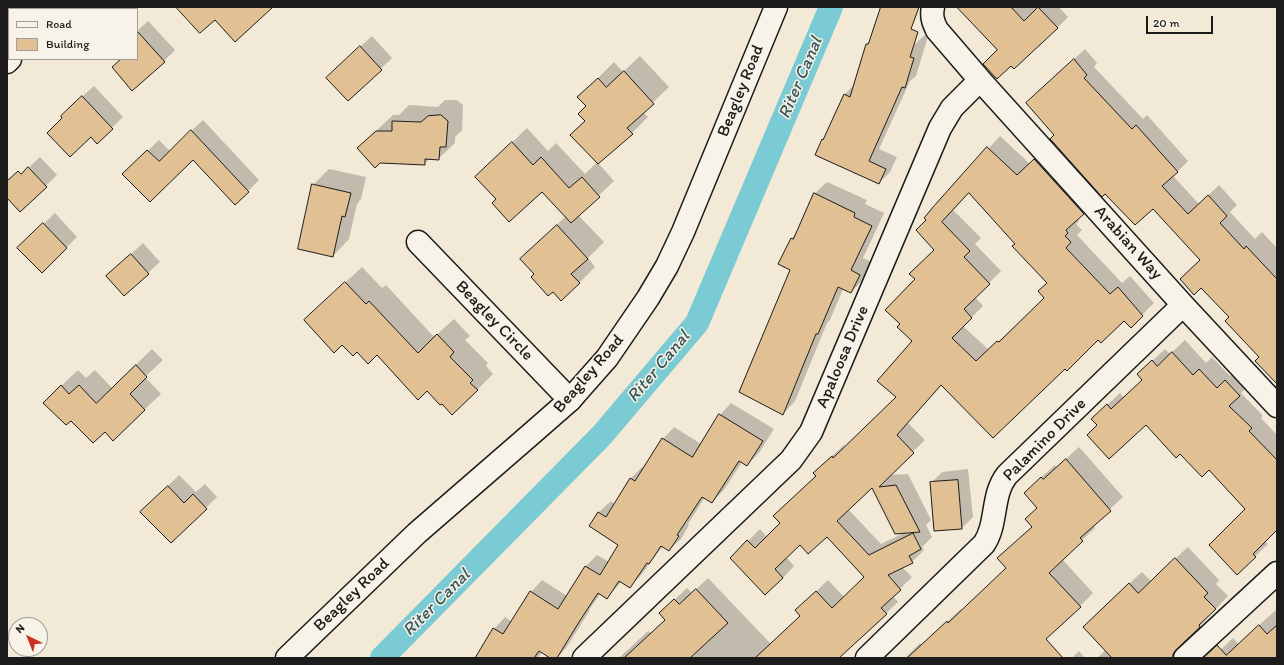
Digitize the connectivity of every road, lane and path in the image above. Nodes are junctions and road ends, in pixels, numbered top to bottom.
1 (776, 7) edge
2 (933, 7) edge
3 (980, 80) junction
4 (418, 242) dead end
5 (1183, 305) junction
6 (570, 400) junction
7 (1277, 406) edge
8 (1277, 573) edge
9 (287, 658) edge
10 (584, 658) edge
11 (867, 658) edge
12 (1185, 658) edge

1 - 6 street, Beagley Road
2 - 3 street
3 - 5 street, Arabian Way
3 - 10 street, Apaloosa Drive
4 - 6 street, Beagley Circle
5 - 7 street, Arabian Way
5 - 11 street, Palamino Drive
6 - 9 street, Beagley Road
8 - 12 street

